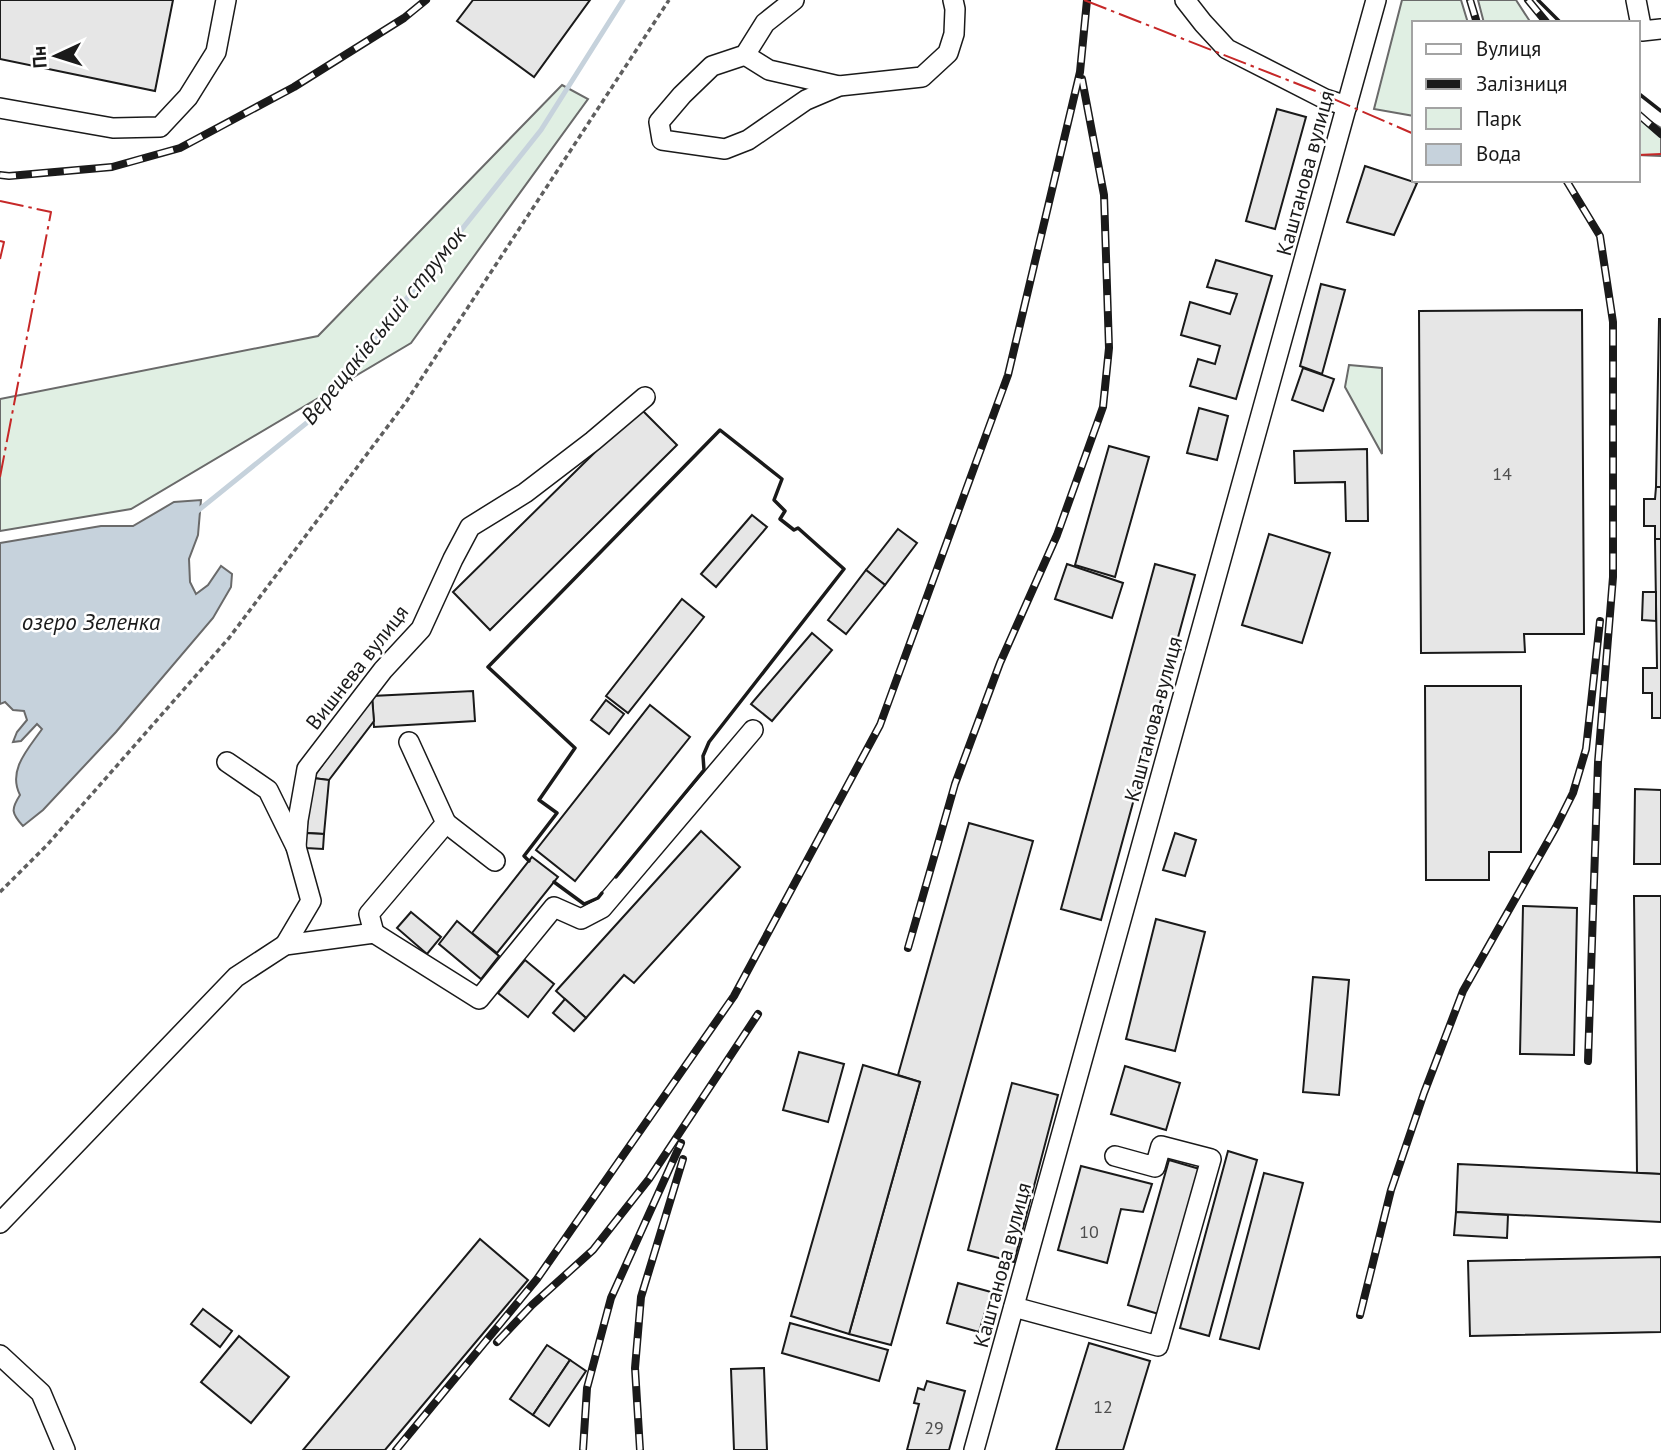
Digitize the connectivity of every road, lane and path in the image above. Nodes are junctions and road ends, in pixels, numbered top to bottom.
1 (226, 0) edge
2 (669, 0) edge
3 (794, 0) edge
4 (953, 0) edge
5 (1185, 0) edge
6 (1376, 0) edge
7 (1636, 0) edge
8 (1640, 21) edge
9 (1640, 21) edge
10 (1661, 29) edge
11 (745, 55) junction
12 (839, 86) junction
13 (1347, 106) junction
14 (0, 107) edge
15 (645, 397) dead end
16 (753, 730) dead end
17 (409, 742) dead end
18 (227, 762) dead end
19 (446, 823) junction
20 (296, 847) junction
21 (495, 861) dead end
22 (0, 892) edge
23 (374, 933) junction
24 (285, 945) junction
25 (1115, 1156) dead end
26 (0, 1223) edge
27 (1014, 1307) junction
28 (0, 1355) edge
29 (65, 1450) edge
30 (974, 1450) edge

1 - 14 street
2 - 22 path
3 - 11 street
4 - 12 street
5 - 13 street
6 - 13 street, Каштанова вулиця
7 - 8 street
9 - 10 street
11 - 12 street
11 - 12 street
13 - 27 street, Каштанова вулиця
15 - 20 street, Вишнева вулиця
16 - 23 street
17 - 19 street
18 - 20 street, Вишнева вулиця
19 - 21 street
19 - 23 street
20 - 24 street, Вишнева вулиця
23 - 24 street, Вишнева вулиця
24 - 26 street, Вишнева вулиця
25 - 27 street
27 - 30 street, Каштанова вулиця
28 - 29 street

